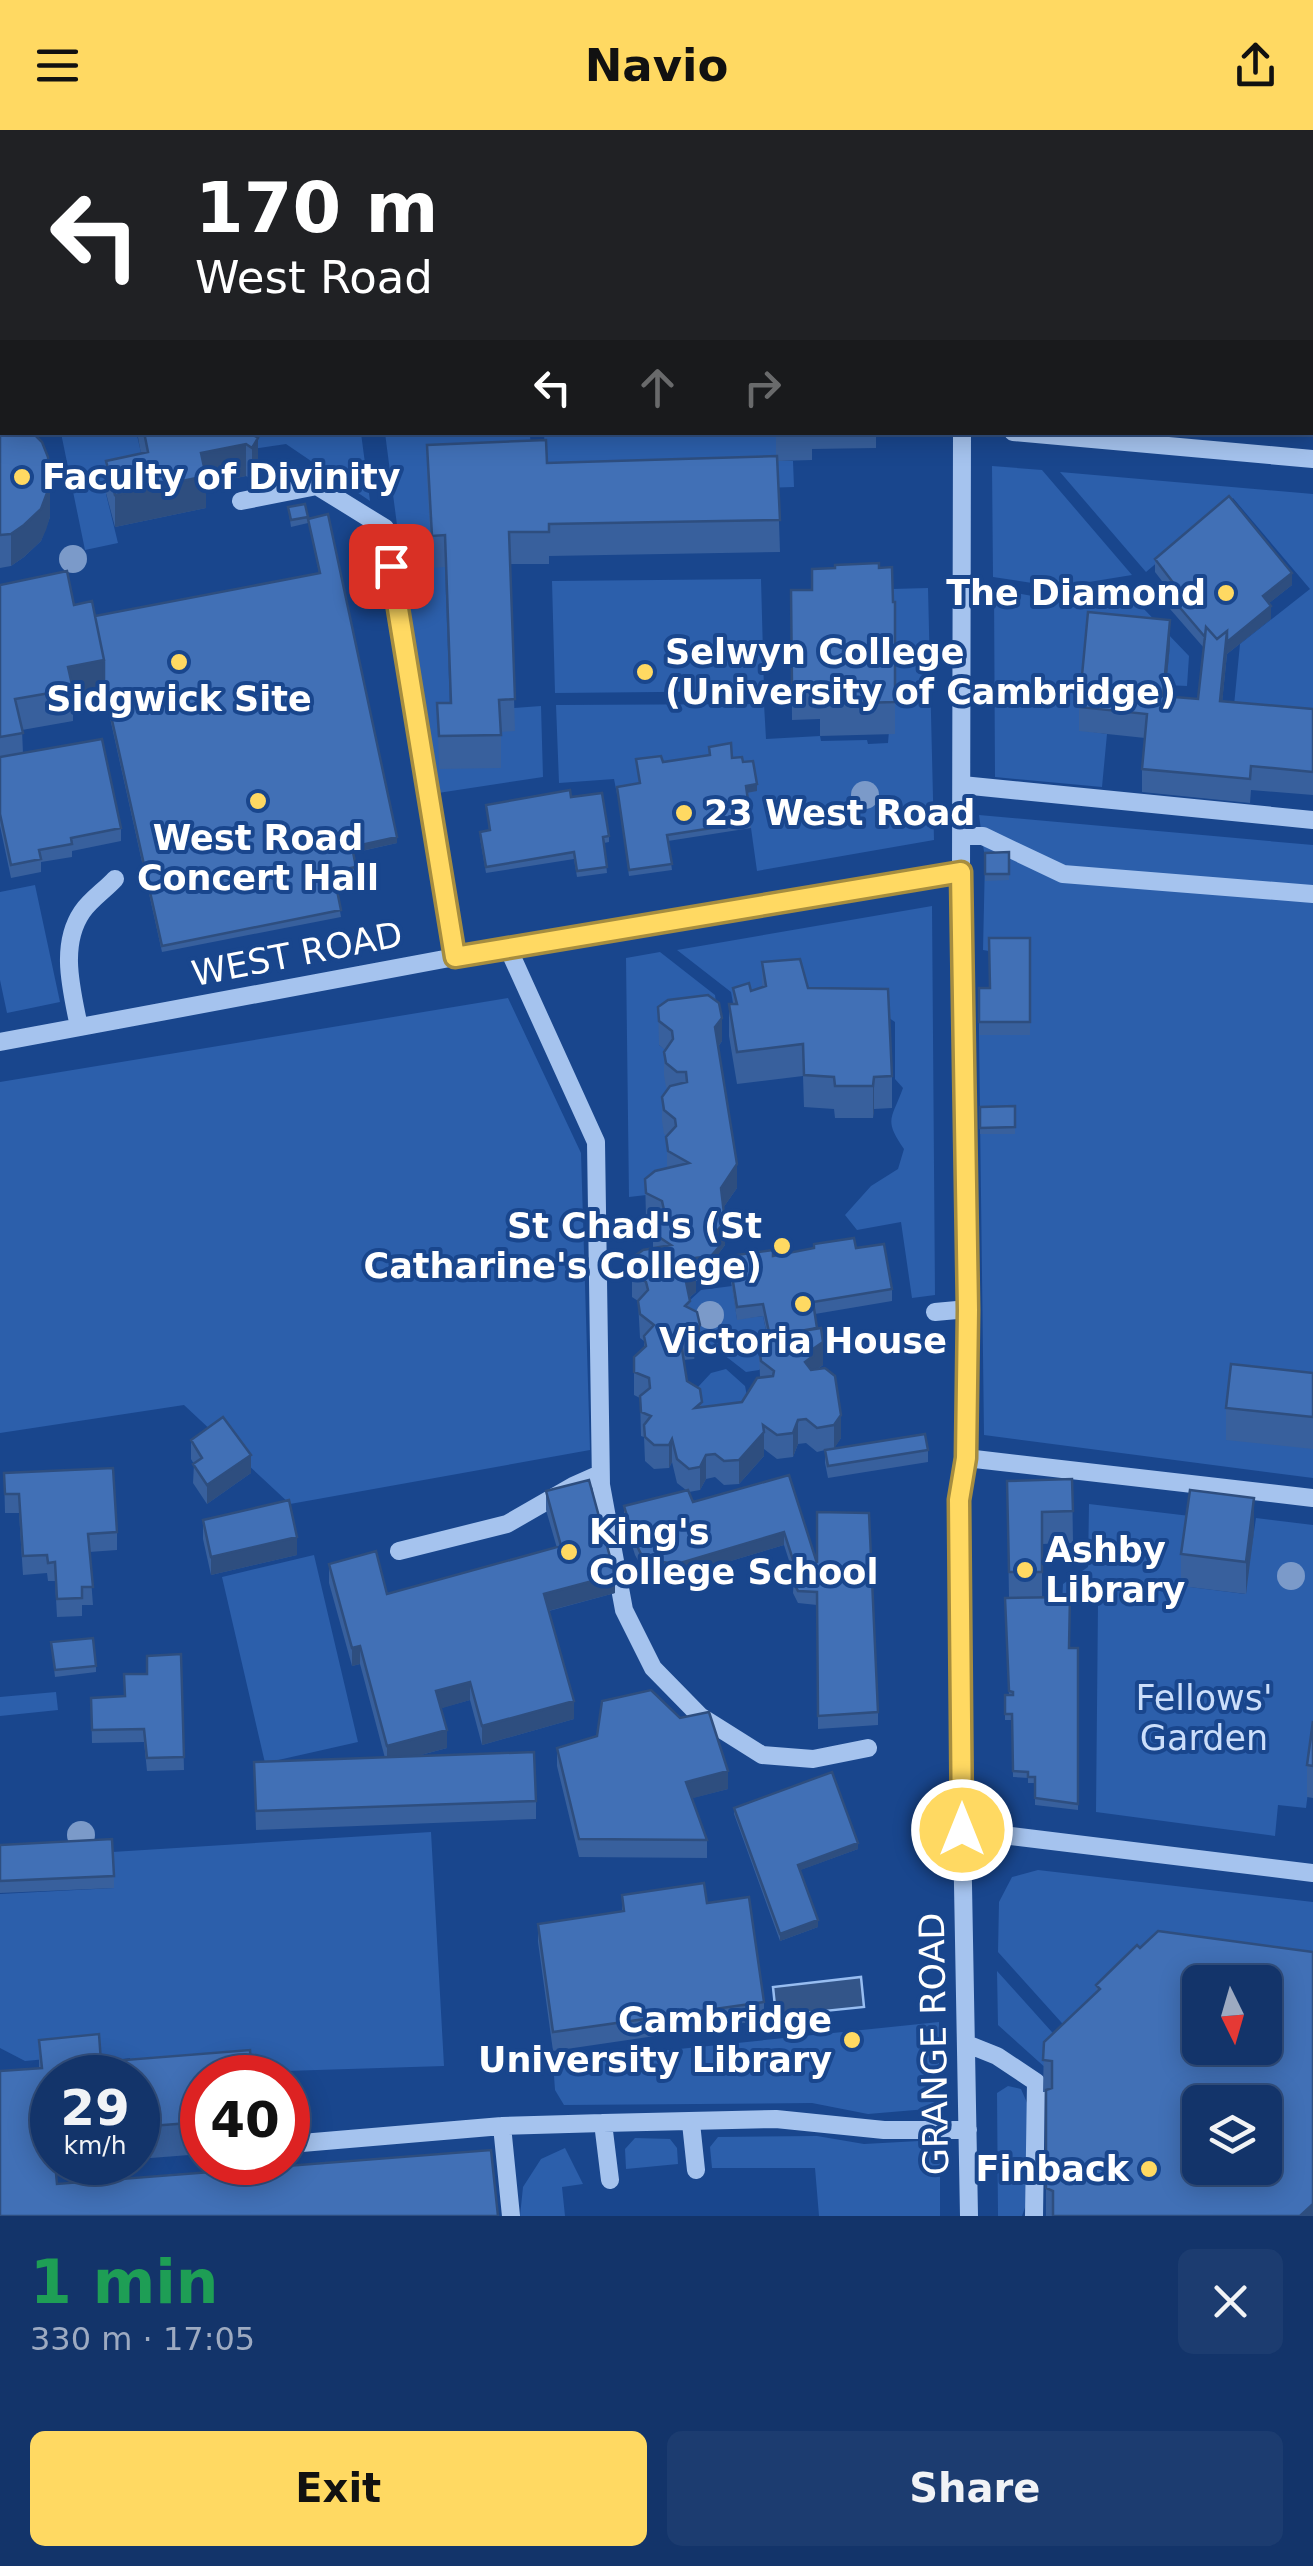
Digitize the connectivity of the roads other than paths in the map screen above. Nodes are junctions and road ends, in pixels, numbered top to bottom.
1 (962, 435) edge
2 (1045, 435) edge
3 (1313, 460) edge
4 (241, 501) dead end
5 (962, 784) junction
6 (1313, 820) edge
7 (962, 836) junction
8 (961, 872) junction
9 (115, 879) dead end
10 (1313, 894) edge
11 (508, 948) junction
12 (455, 957) junction
13 (79, 1027) junction
14 (0, 1042) edge
15 (968, 1310) junction
16 (935, 1312) dead end
17 (966, 1458) junction
18 (600, 1474) junction
19 (1313, 1498) edge
20 (398, 1550) dead end
21 (868, 1748) dead end
22 (962, 1830) junction
23 (1313, 1873) edge
24 (967, 2044) junction
25 (690, 2122) junction
26 (602, 2123) junction
27 (502, 2126) junction
28 (968, 2130) junction
29 (310, 2142) edge
30 (696, 2170) dead end
31 (610, 2180) dead end
32 (511, 2216) edge
33 (969, 2216) edge
34 (1034, 2216) edge

1 - 5 street, GRANGE ROAD
2 - 3 street
4 - 12 street
5 - 6 street
5 - 7 street, GRANGE ROAD
7 - 8 street, GRANGE ROAD
7 - 10 street
8 - 11 street, WEST ROAD
8 - 15 street, GRANGE ROAD
9 - 13 street
11 - 12 street, WEST ROAD
11 - 18 street
12 - 13 street, WEST ROAD
13 - 14 street, WEST ROAD
15 - 16 street
15 - 17 street, GRANGE ROAD
17 - 19 street
17 - 22 street, GRANGE ROAD
18 - 20 street
18 - 21 street
22 - 23 street
22 - 24 street, GRANGE ROAD
24 - 28 street, GRANGE ROAD
24 - 34 street
25 - 26 street
25 - 28 street
25 - 30 street
26 - 27 street
26 - 31 street
27 - 29 street
27 - 32 street
28 - 33 street, GRANGE ROAD

